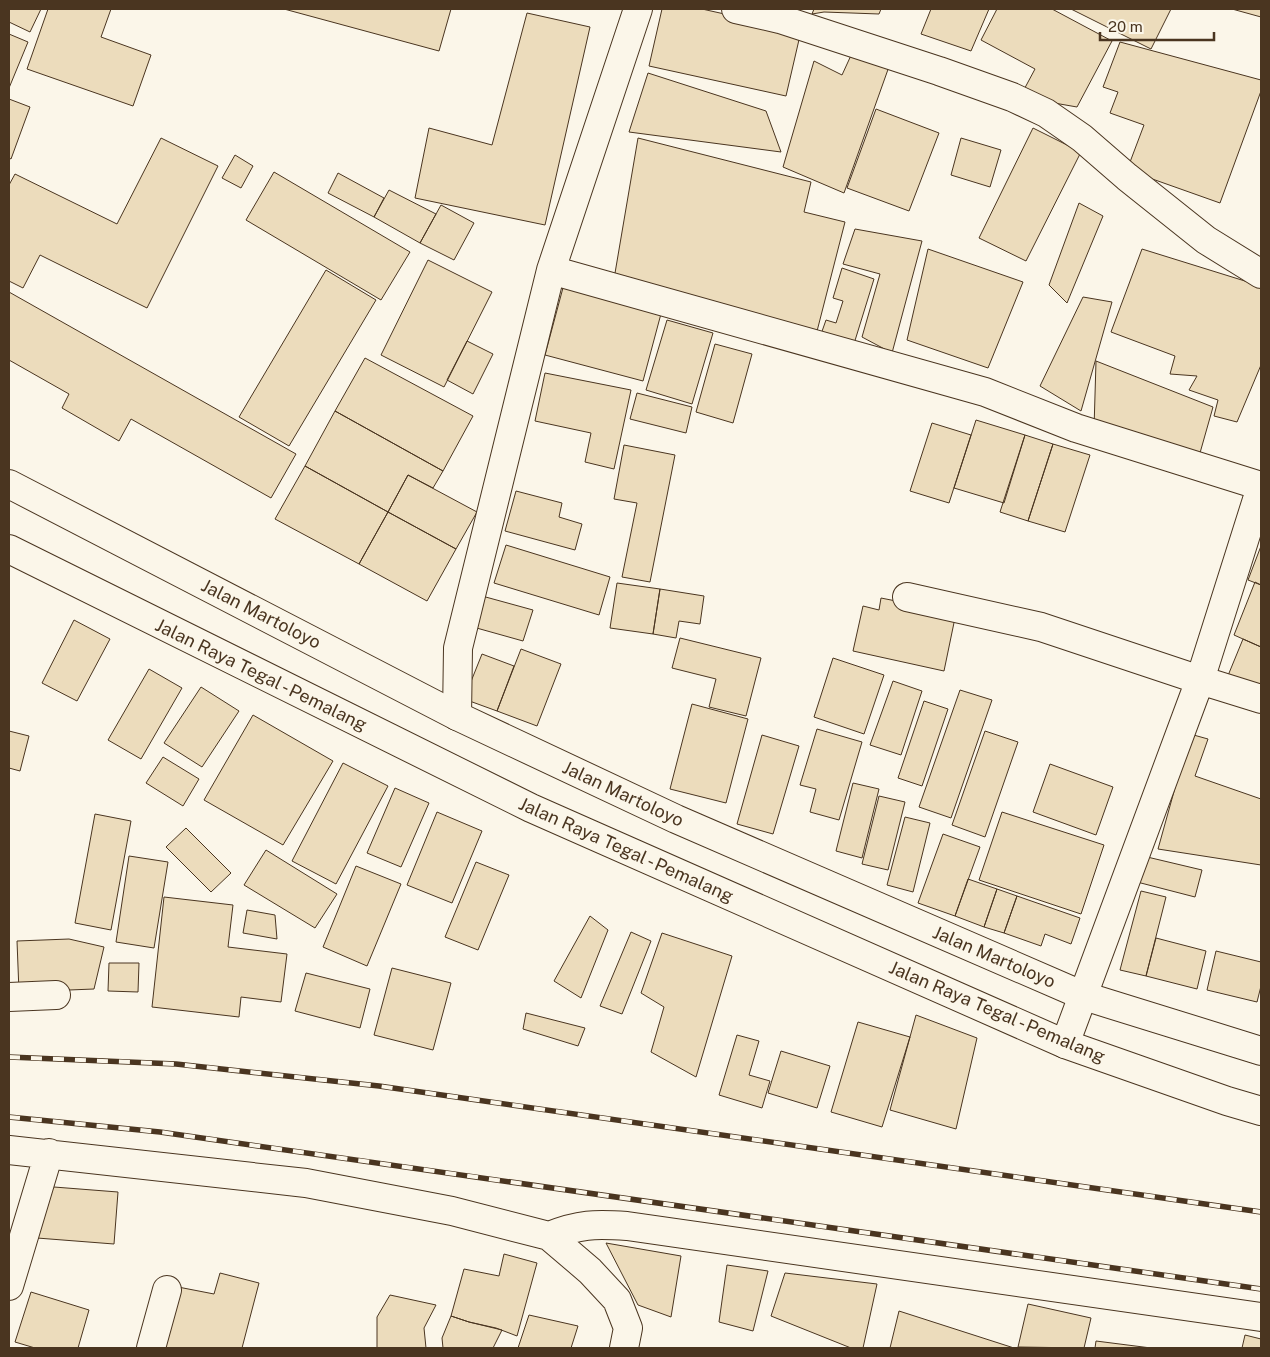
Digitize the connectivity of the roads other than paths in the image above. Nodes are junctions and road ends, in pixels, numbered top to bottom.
1 (638, 9) edge
2 (736, 9) edge
3 (551, 270) junction
4 (1261, 274) edge
5 (9, 484) edge
6 (1261, 486) edge
7 (9, 549) edge
8 (907, 597) dead end
9 (1200, 680) junction
10 (1261, 699) edge
11 (457, 716) junction
12 (56, 995) dead end
13 (1084, 996) junction
14 (9, 997) edge
15 (1065, 1044) junction
16 (1261, 1051) edge
17 (1261, 1110) edge
18 (9, 1150) edge
19 (49, 1153) junction
20 (548, 1236) junction
21 (9, 1286) edge
22 (167, 1290) dead end
23 (1261, 1317) edge
24 (151, 1348) edge
25 (624, 1348) edge

1 - 3 main road
2 - 4 main road
3 - 6 main road
3 - 11 main road
5 - 11 main road, Jalan Martoloyo
6 - 9 main road
7 - 15 main road, Jalan Raya Tegal - Pemalang
8 - 9 main road
9 - 10 main road
9 - 13 main road
11 - 13 main road, Jalan Martoloyo
12 - 14 main road
13 - 15 main road
13 - 16 main road, Jalan Martoloyo
15 - 17 main road, Jalan Raya Tegal - Pemalang
18 - 19 main road
19 - 20 main road
19 - 21 main road
20 - 23 main road
20 - 25 main road
22 - 24 main road

